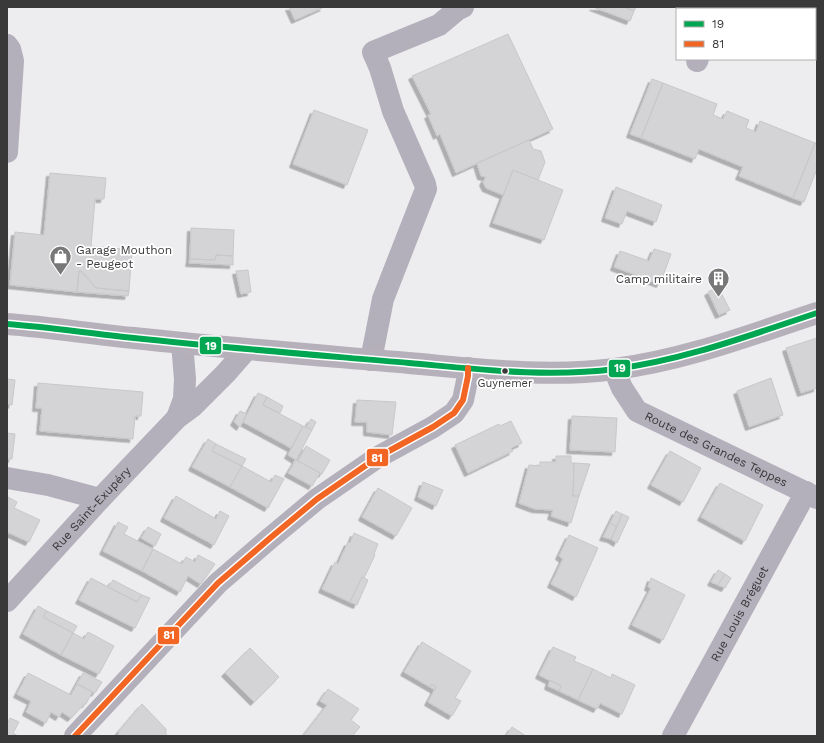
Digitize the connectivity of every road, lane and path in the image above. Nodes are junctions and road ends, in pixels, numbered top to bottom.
1 (463, 7) edge
2 (7, 45) edge
3 (7, 152) edge
4 (817, 313) edge
5 (7, 324) edge
6 (182, 343) junction
7 (247, 349) junction
8 (371, 360) junction
9 (468, 368) junction
10 (614, 369) junction
11 (177, 418) junction
12 (7, 478) edge
13 (812, 495) edge
14 (100, 499) junction
15 (7, 601) edge
16 (75, 736) edge
17 (673, 736) edge

1 - 8 street
2 - 3 street
4 - 10 main road
5 - 6 main road
6 - 7 main road
6 - 11 street, Rue Saint-Exupéry
7 - 8 main road
7 - 11 street, Rue Saint-Exupéry
8 - 9 main road
9 - 10 main road
9 - 16 street
10 - 13 street, Route des Grandes Teppes
11 - 14 street, Rue Saint-Exupéry
12 - 14 street
13 - 17 street, Rue Louis Bréguet
14 - 15 street, Rue Saint-Exupéry

